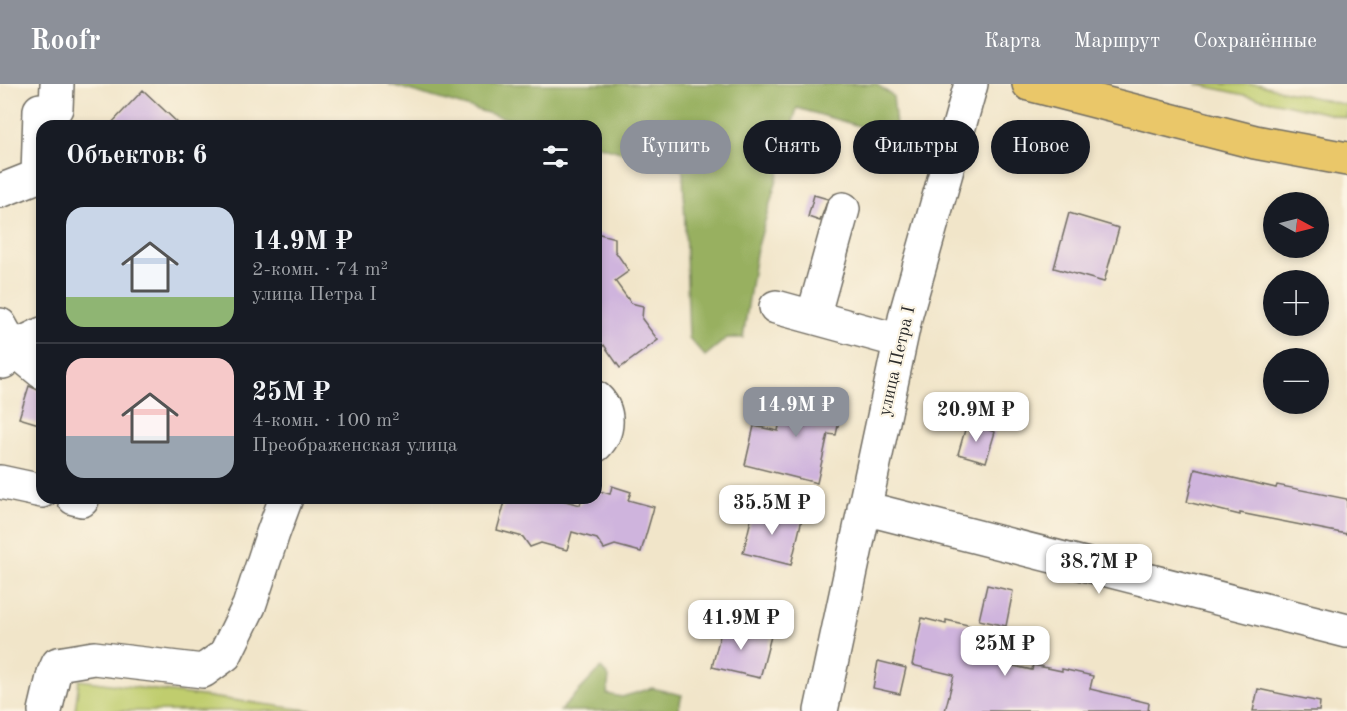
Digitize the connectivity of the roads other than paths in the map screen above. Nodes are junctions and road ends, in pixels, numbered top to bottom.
1 (57, 84) edge
2 (971, 84) edge
3 (1029, 84) edge
4 (40, 120) edge
5 (1347, 159) edge
6 (36, 177) edge
7 (0, 191) edge
8 (843, 209) dead end
9 (776, 307) dead end
10 (813, 317) junction
11 (900, 341) junction
12 (14, 343) edge
13 (36, 366) edge
14 (602, 407) edge
15 (602, 437) edge
16 (0, 482) edge
17 (36, 490) edge
18 (284, 504) edge
19 (864, 508) junction
20 (1347, 631) edge
21 (45, 711) edge
22 (821, 711) edge

1 - 4 street
2 - 11 street, улица Петра I
3 - 5 main road
6 - 7 street
8 - 10 street
9 - 10 street
10 - 11 street
11 - 19 street, улица Петра I
12 - 13 street
14 - 15 street
16 - 17 street
18 - 21 street
19 - 20 street
19 - 22 street, улица Петра I

